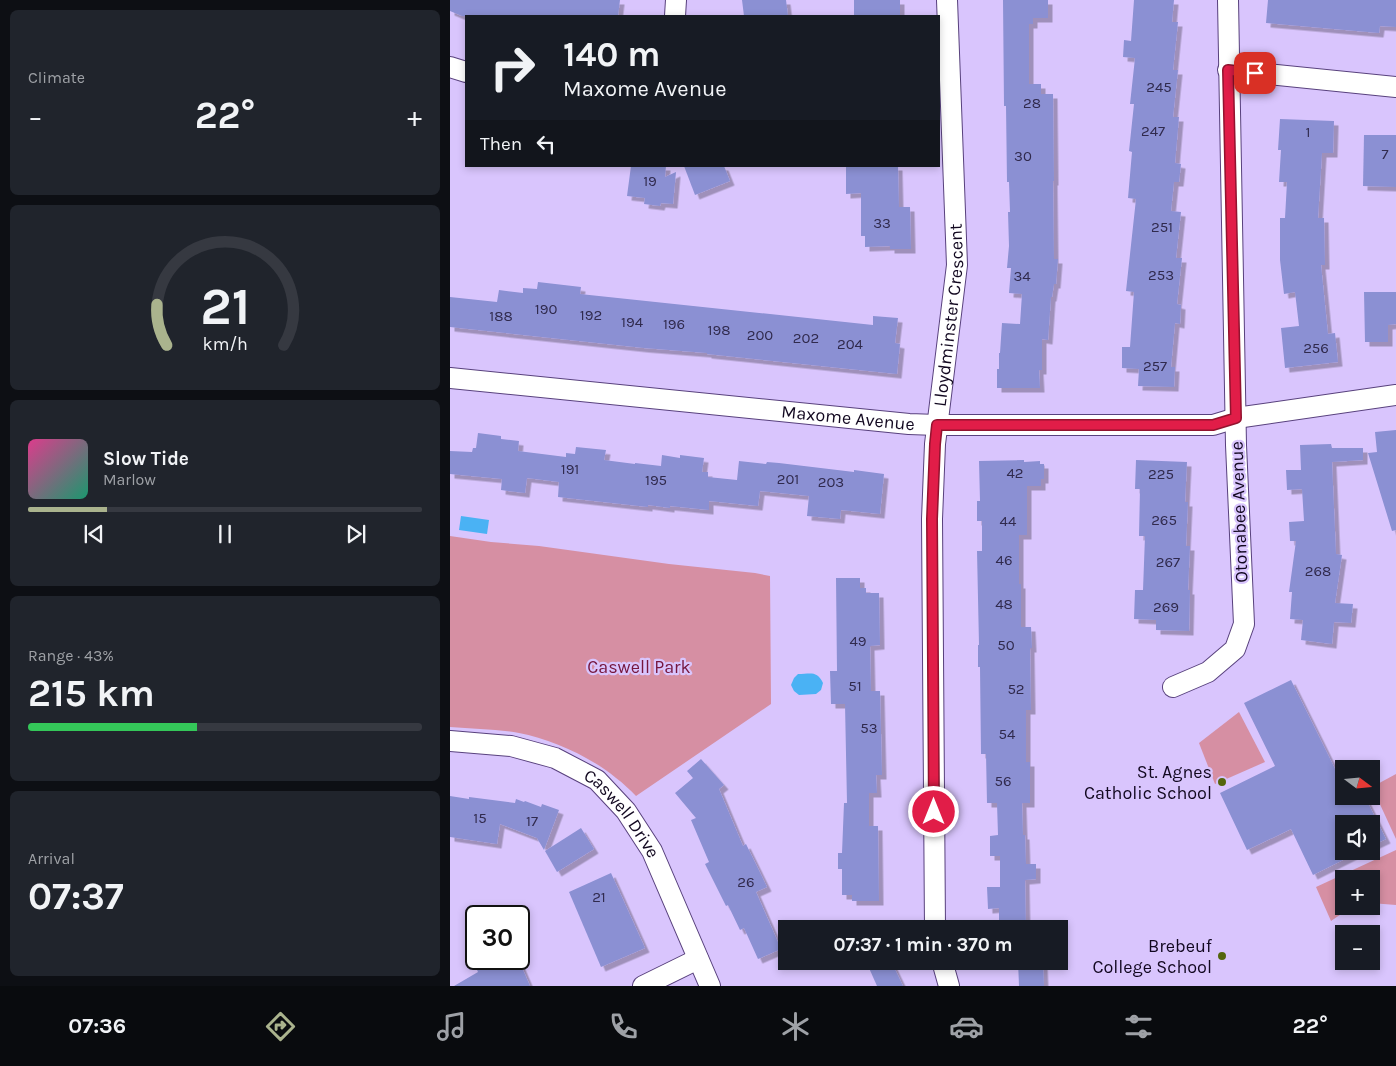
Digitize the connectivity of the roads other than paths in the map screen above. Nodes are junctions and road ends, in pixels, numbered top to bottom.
1 (676, 0) edge
2 (947, 0) edge
3 (1228, 0) edge
4 (675, 15) edge
5 (450, 67) edge
6 (1228, 70) junction
7 (465, 72) edge
8 (1396, 87) edge
9 (450, 378) edge
10 (1396, 395) edge
11 (1236, 418) junction
12 (937, 425) junction
13 (1173, 687) dead end
14 (450, 741) edge
15 (935, 920) edge
16 (698, 958) junction
17 (945, 970) edge
18 (643, 986) edge
19 (710, 986) edge
20 (949, 986) edge

1 - 4 street
2 - 12 street, Lloydminster Crescent
3 - 6 street, Otonabee Avenue
5 - 7 street
6 - 8 street
6 - 11 street, Otonabee Avenue
9 - 12 street, Maxome Avenue
10 - 11 street, Maxome Avenue
11 - 12 street, Maxome Avenue
11 - 13 street, Otonabee Avenue
12 - 15 street, Lloydminster Crescent
14 - 16 street, Caswell Drive
16 - 18 street
16 - 19 street, Caswell Drive
17 - 20 street

